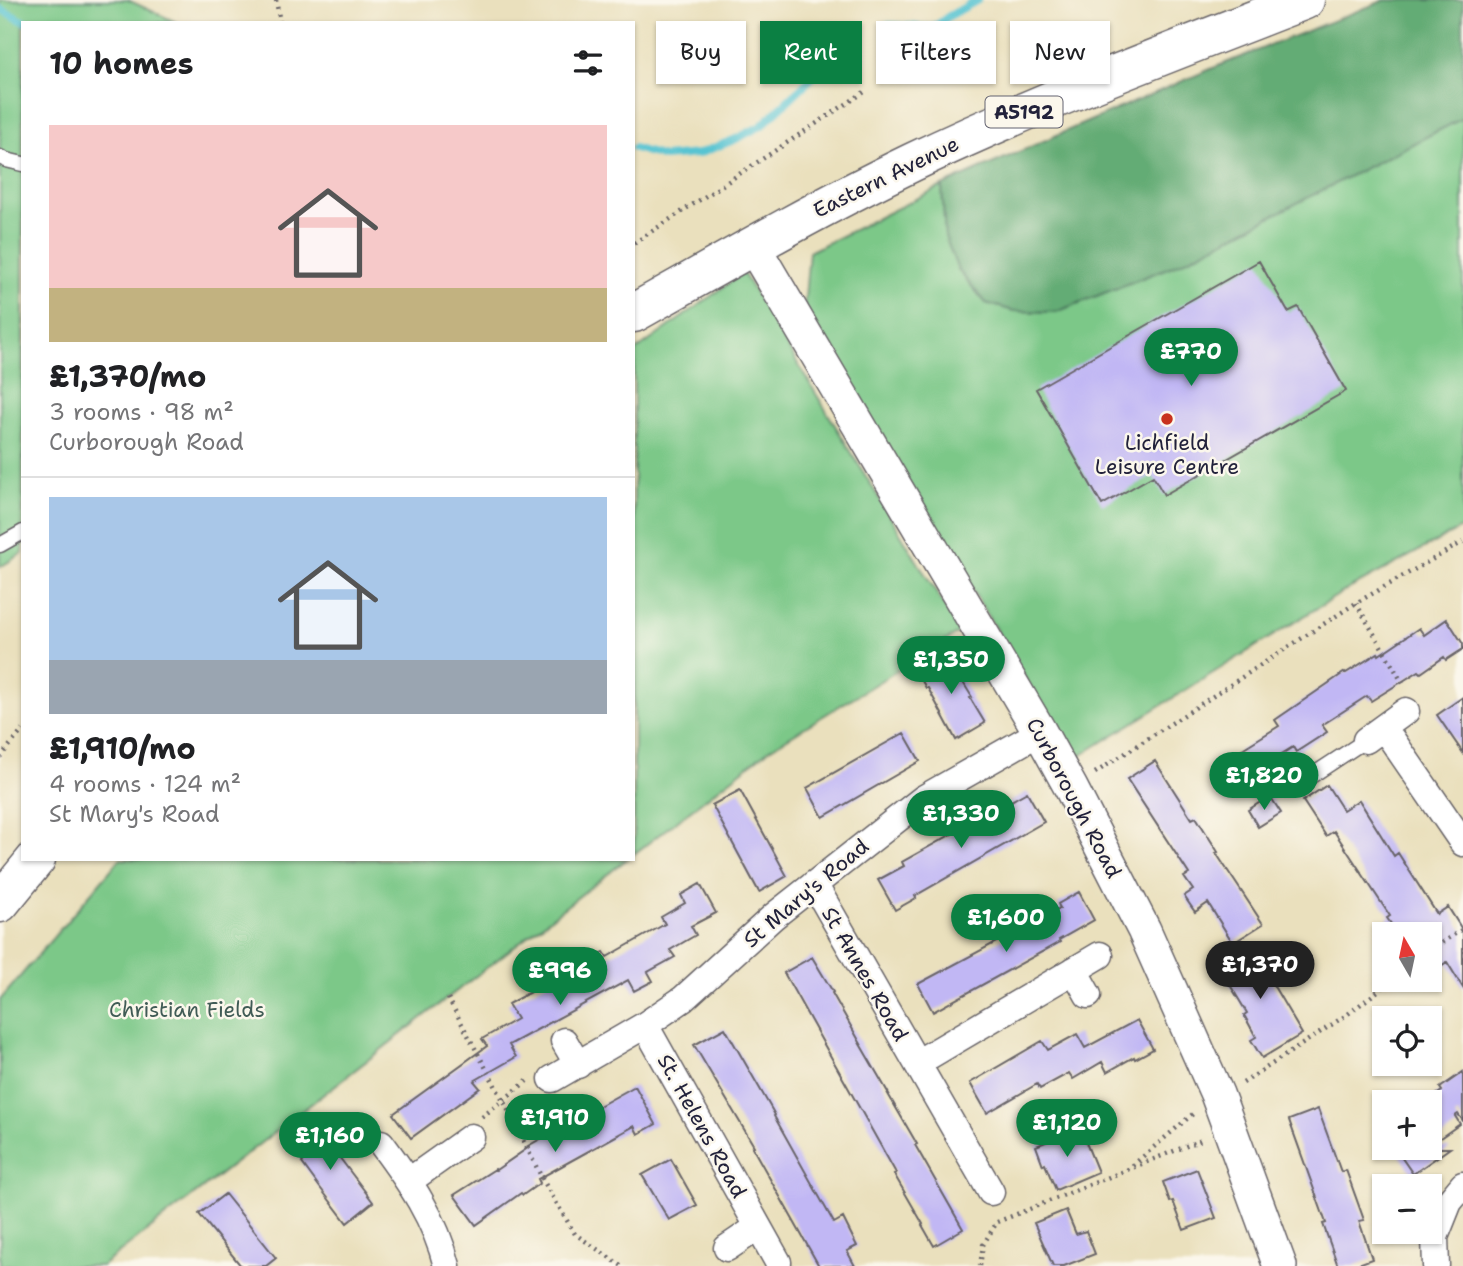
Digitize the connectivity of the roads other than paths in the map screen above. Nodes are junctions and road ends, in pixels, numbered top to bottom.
1 (1305, 0) edge
2 (0, 156) edge
3 (21, 164) edge
4 (752, 246) junction
5 (635, 312) edge
6 (21, 533) edge
7 (0, 545) edge
8 (1406, 711) road end
9 (1040, 732) junction
10 (1375, 734) junction
11 (1293, 788) dead end
12 (1463, 843) edge
13 (34, 861) edge
14 (814, 884) junction
15 (0, 902) edge
16 (1100, 955) dead end
17 (1074, 970) junction
18 (1088, 995) dead end
19 (645, 1026) junction
20 (564, 1041) dead end
21 (917, 1063) junction
22 (579, 1065) junction
23 (552, 1079) road end
24 (471, 1136) road end
25 (381, 1143) dead end
26 (990, 1179) dead end
27 (409, 1181) junction
28 (1463, 1185) edge
29 (758, 1227) junction
30 (727, 1248) dead end
31 (778, 1262) dead end
32 (447, 1266) edge
33 (1280, 1266) edge
34 (1436, 1266) edge

1 - 4 highway, Eastern Avenue / A5192
2 - 3 lane
4 - 5 highway, Eastern Avenue / A5192
4 - 9 street, Curborough Road
6 - 7 lane
8 - 10 street
9 - 14 street, St Mary's Road
9 - 33 street, Curborough Road
10 - 11 lane
10 - 12 street
13 - 15 highway
14 - 19 street, St Mary's Road
14 - 21 street, St Annes Road
16 - 17 street, St Annes Road
17 - 18 street
17 - 21 street, St Annes Road
19 - 22 street, St Mary's Road
19 - 29 street, St. Helens Road
20 - 22 street
21 - 26 street, St Annes Road
22 - 23 street, St Mary's Road
24 - 27 street
25 - 27 street
27 - 32 street
28 - 34 street
29 - 30 street
29 - 31 street, St. Helens Road

